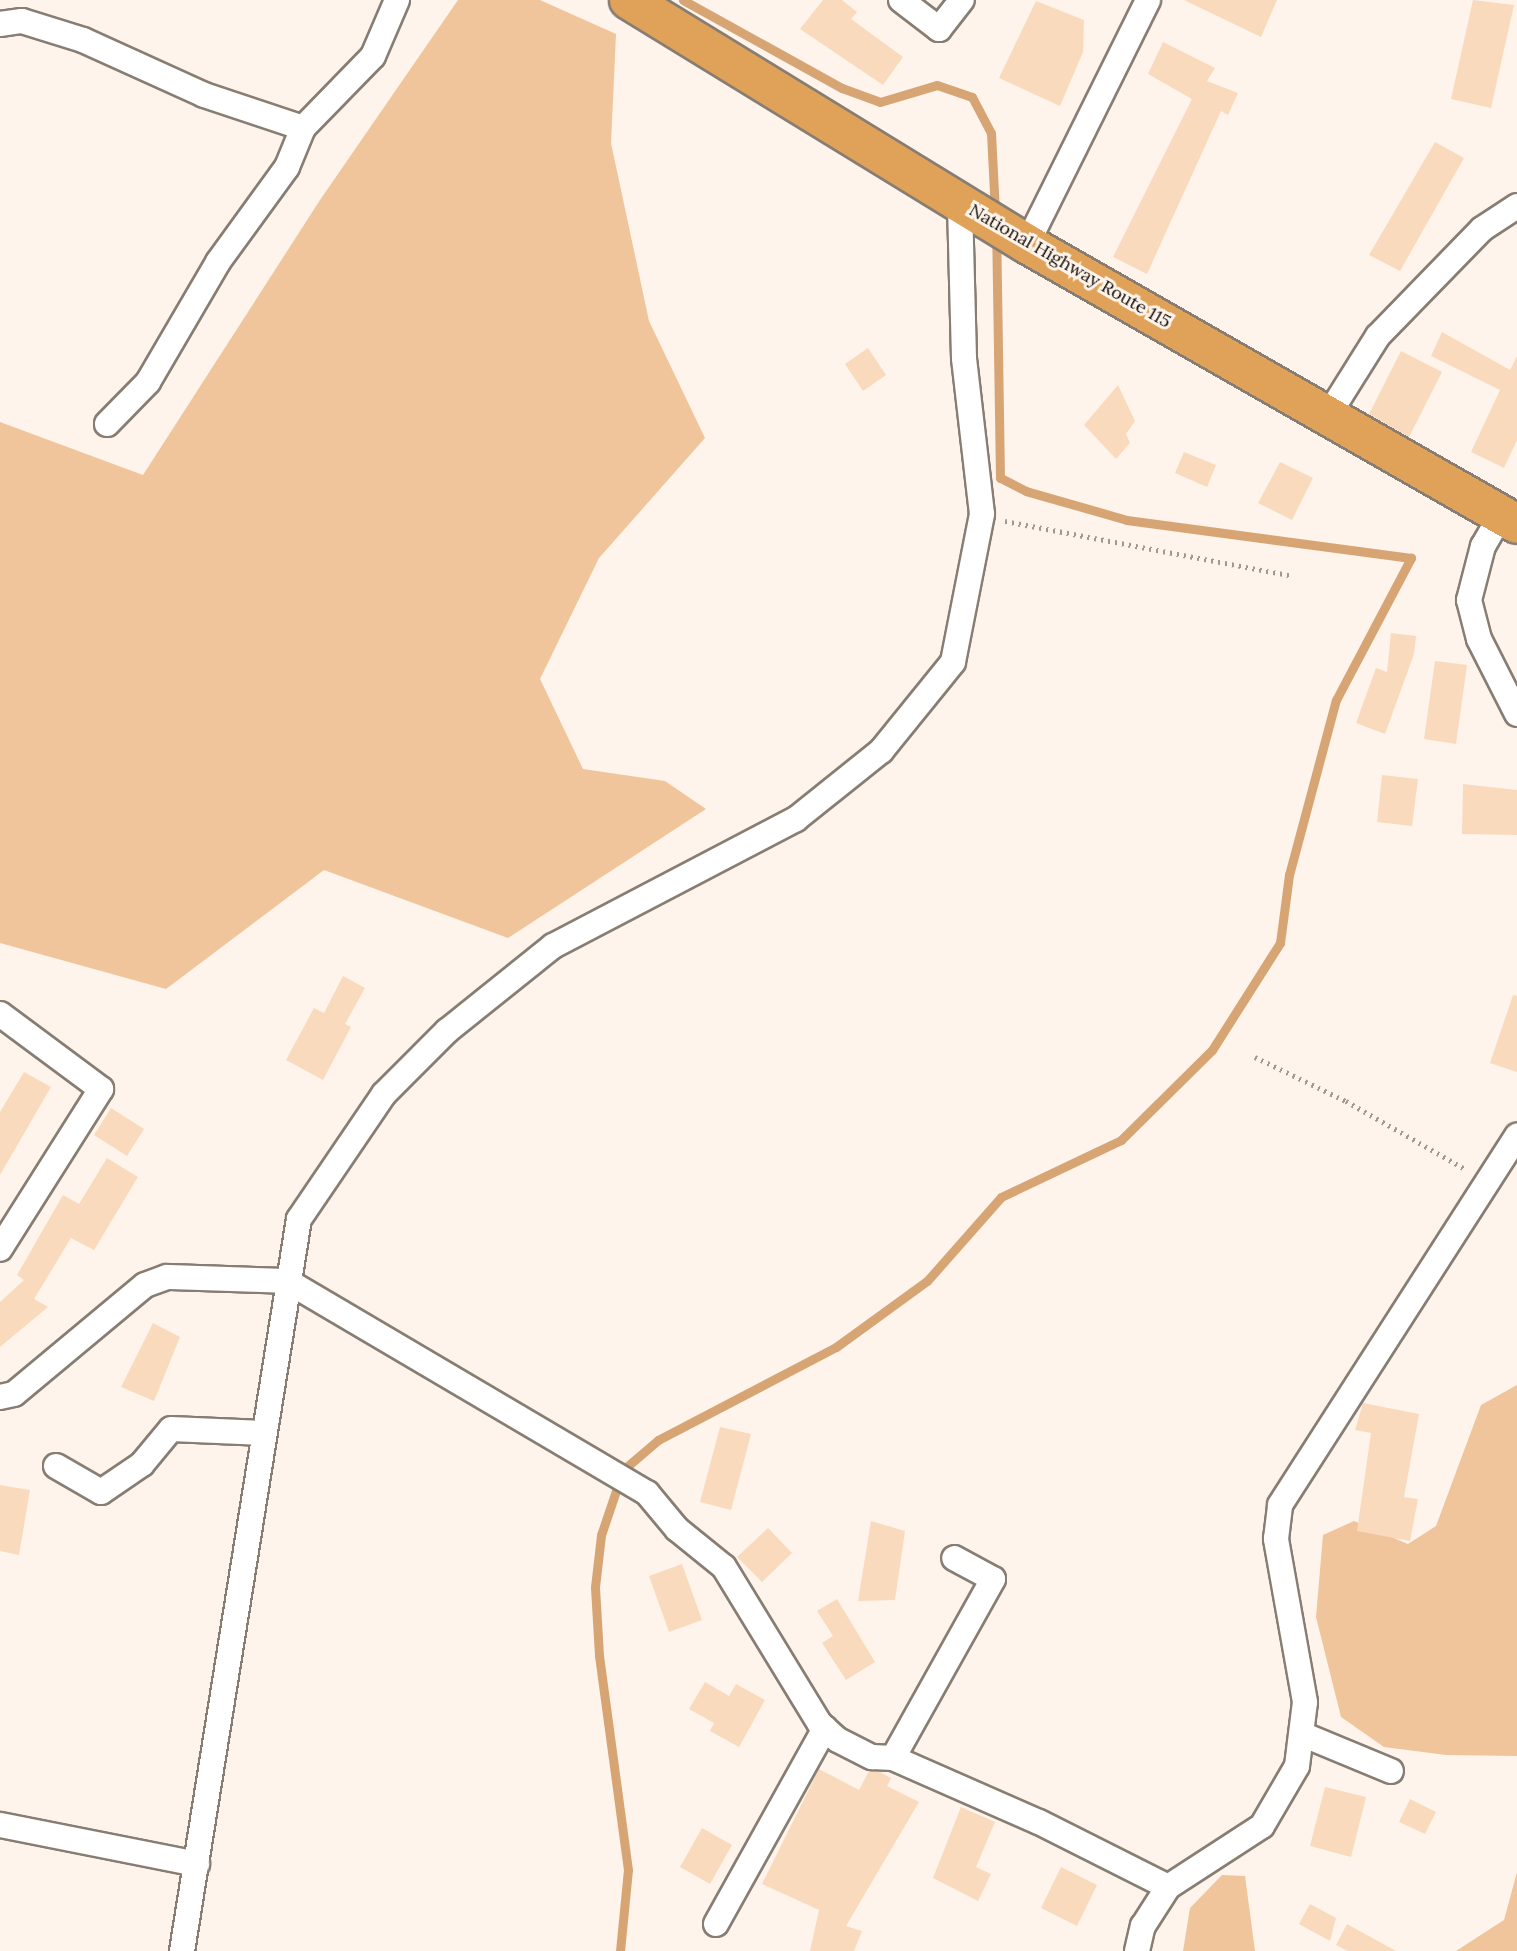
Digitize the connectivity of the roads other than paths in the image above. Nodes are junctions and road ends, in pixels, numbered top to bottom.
1 (397, 0) edge
2 (629, 0) edge
3 (901, 0) edge
4 (962, 0) edge
5 (1148, 0) edge
6 (0, 24) edge
7 (303, 128) junction
8 (960, 202) junction
9 (1517, 206) edge
10 (1027, 244) junction
11 (1329, 414) junction
12 (107, 424) dead end
13 (1509, 520) edge
14 (1517, 714) edge
15 (0, 1014) edge
16 (1517, 1136) edge
17 (0, 1249) edge
18 (287, 1280) junction
19 (0, 1397) edge
20 (264, 1433) junction
21 (56, 1466) dead end
22 (954, 1558) dead end
23 (825, 1728) junction
24 (1304, 1735) junction
25 (893, 1758) junction
26 (1391, 1771) dead end
27 (0, 1825) edge
28 (197, 1864) junction
29 (1168, 1888) junction
30 (716, 1924) dead end
31 (183, 1951) edge
32 (1137, 1951) edge

1 - 7 street
2 - 8 highway, National Highway Route 115
3 - 4 street
5 - 10 street
6 - 7 street
7 - 12 street
8 - 10 highway, National Highway Route 115
8 - 18 street
9 - 11 street
10 - 11 highway, National Highway Route 115
11 - 13 highway, National Highway Route 115
13 - 14 street
15 - 17 street
16 - 24 street
18 - 19 street
18 - 20 street
18 - 23 street
20 - 21 street
20 - 28 street
22 - 25 street
23 - 25 street
23 - 30 street
24 - 26 street
24 - 29 street
25 - 29 street
27 - 28 street
28 - 31 street
29 - 32 street

